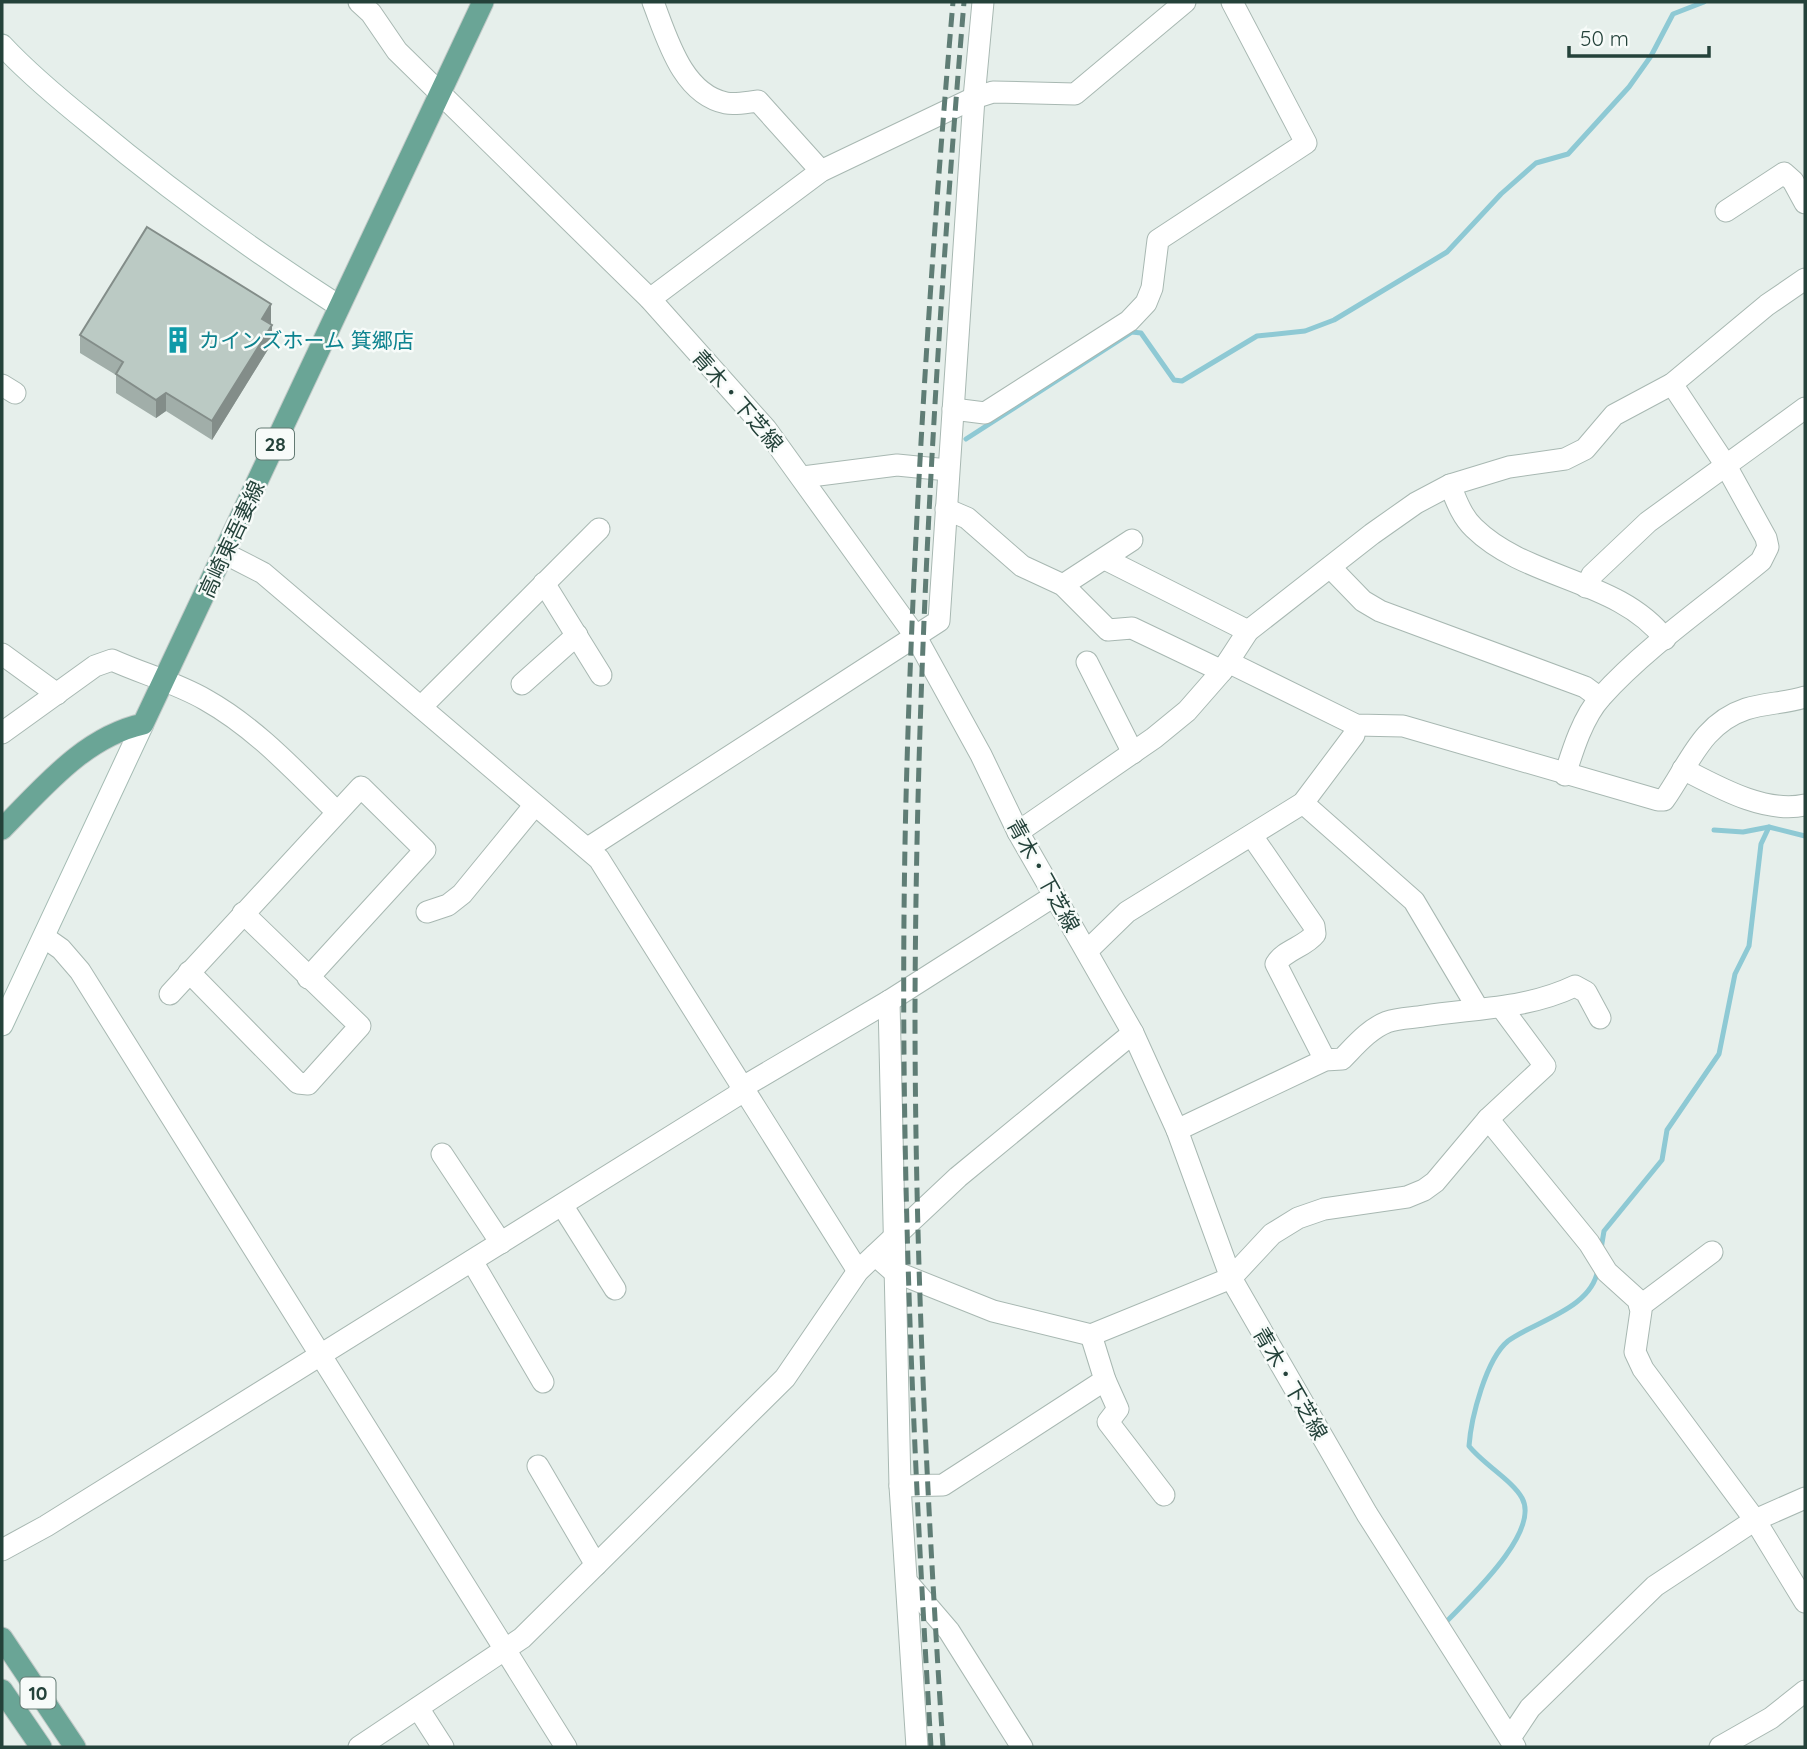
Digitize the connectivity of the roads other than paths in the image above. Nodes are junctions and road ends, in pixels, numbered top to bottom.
1 (483, 2) edge
2 (653, 2) edge
3 (983, 2) edge
4 (1185, 2) edge
5 (1232, 2) edge
6 (371, 5) edge
7 (2, 45) edge
8 (439, 94) junction
9 (974, 98) junction
10 (821, 171) junction
11 (1805, 202) edge
12 (1726, 211) dead end
13 (1805, 279) edge
14 (650, 299) junction
15 (340, 306) junction
16 (1672, 384) junction
17 (1805, 408) edge
18 (953, 409) junction
19 (1724, 464) junction
20 (948, 470) junction
21 (803, 477) junction
22 (1450, 485) junction
23 (946, 509) junction
24 (599, 529) dead end
25 (1132, 540) dead end
26 (224, 553) junction
27 (1105, 559) junction
28 (1331, 568) junction
29 (544, 583) junction
30 (1063, 585) junction
31 (1586, 587) junction
32 (1248, 631) junction
33 (577, 635) junction
34 (916, 637) junction
35 (1665, 639) junction
36 (2, 654) edge
37 (1087, 662) dead end
38 (1225, 666) junction
39 (601, 675) dead end
40 (163, 681) junction
41 (522, 684) dead end
42 (57, 694) junction
43 (1600, 698) junction
44 (1805, 698) edge
45 (421, 707) junction
46 (143, 724) junction
47 (1356, 725) junction
48 (2, 733) edge
49 (1133, 753) junction
50 (1683, 768) junction
51 (1565, 775) junction
52 (1303, 803) junction
53 (1805, 805) edge
54 (534, 806) junction
55 (337, 812) junction
56 (2, 829) edge
57 (1018, 832) junction
58 (1252, 836) junction
59 (588, 848) junction
60 (1054, 896) junction
61 (427, 912) dead end
62 (243, 913) junction
63 (44, 937) junction
64 (1087, 951) junction
65 (189, 972) junction
66 (308, 978) junction
67 (170, 994) dead end
68 (889, 1001) junction
69 (1477, 1007) junction
70 (1502, 1008) junction
71 (1600, 1018) dead end
72 (2, 1025) edge
73 (1133, 1033) junction
74 (1325, 1060) junction
75 (743, 1087) junction
76 (1488, 1119) junction
77 (1177, 1130) junction
78 (442, 1154) dead end
79 (562, 1205) junction
80 (892, 1240) junction
81 (501, 1243) junction
82 (1712, 1252) dead end
83 (875, 1255) junction
84 (472, 1261) junction
85 (858, 1271) junction
86 (893, 1271) junction
87 (1231, 1278) junction
88 (615, 1289) dead end
89 (1640, 1306) junction
90 (1091, 1335) junction
91 (322, 1356) junction
92 (1105, 1380) junction
93 (543, 1382) dead end
94 (538, 1466) dead end
95 (900, 1486) junction
96 (1164, 1495) dead end
97 (1805, 1498) edge
98 (1755, 1520) junction
99 (2, 1549) edge
100 (596, 1565) junction
101 (907, 1582) junction
102 (1805, 1602) edge
103 (2, 1639) edge
104 (505, 1650) junction
105 (2, 1690) edge
106 (1805, 1691) edge
107 (418, 1708) junction
108 (1512, 1743) edge
109 (41, 1747) edge
110 (75, 1747) edge
111 (359, 1747) edge
112 (443, 1747) edge
113 (566, 1747) edge
114 (917, 1747) edge
115 (1022, 1747) edge
116 (1720, 1747) edge

1 - 8 main road, 高崎東吾妻線 / 28
2 - 10 street
3 - 9 street
4 - 9 street
5 - 18 street
6 - 8 street, 青木・下芝線
7 - 15 street
8 - 14 street, 青木・下芝線
8 - 15 main road, 高崎東吾妻線 / 28
9 - 10 street
9 - 18 street
10 - 14 street
11 - 12 street
13 - 16 street
14 - 21 street, 青木・下芝線
15 - 26 main road, 高崎東吾妻線 / 28
16 - 19 street
16 - 22 street
17 - 19 street
18 - 20 street
19 - 31 street
19 - 35 street
20 - 21 street
20 - 23 street
21 - 34 street, 青木・下芝線
22 - 28 street
22 - 31 street
23 - 30 street
23 - 34 street
24 - 29 street
25 - 27 street
26 - 40 main road, 高崎東吾妻線 / 28
26 - 45 street
27 - 30 street
27 - 32 street
28 - 32 street
28 - 43 street
29 - 33 street
29 - 45 street
30 - 38 street
31 - 35 street
32 - 38 street
33 - 39 street
33 - 41 street
34 - 57 street, 青木・下芝線
34 - 59 street
35 - 43 street
36 - 42 street
37 - 49 street
38 - 47 street
38 - 49 street
40 - 42 street
40 - 46 main road, 高崎東吾妻線 / 28
40 - 55 street
42 - 48 street
43 - 51 street
44 - 50 street
45 - 54 street
46 - 56 main road
46 - 63 street
47 - 51 street
47 - 52 street
49 - 57 street
50 - 51 street
50 - 53 street
52 - 58 street
52 - 69 street
54 - 59 street
54 - 61 street
55 - 62 street
55 - 66 street
57 - 60 street, 青木・下芝線
58 - 64 street
58 - 74 street
59 - 75 street
60 - 64 street, 青木・下芝線
60 - 68 street
62 - 65 street
62 - 66 street
63 - 72 street
63 - 91 street
64 - 73 street, 青木・下芝線
65 - 66 street
65 - 67 street
68 - 75 street
68 - 80 street
69 - 70 street
69 - 74 street
70 - 71 street
70 - 76 street
73 - 77 street, 青木・下芝線
73 - 80 street
74 - 77 street
75 - 79 street
75 - 85 street
76 - 87 street
76 - 89 street
77 - 87 street, 青木・下芝線
78 - 81 street
79 - 81 street
79 - 88 street
80 - 83 street
80 - 86 street
81 - 84 street
82 - 89 street
83 - 85 street
83 - 86 street
84 - 91 street
84 - 93 street
85 - 100 street
86 - 90 street
86 - 95 street
87 - 90 street
87 - 108 street, 青木・下芝線
89 - 98 street
90 - 92 street
91 - 99 street
91 - 104 street
92 - 95 street
92 - 96 street
94 - 100 street
95 - 101 street
97 - 98 street
98 - 102 street
98 - 108 street
100 - 104 street
101 - 114 street
101 - 115 street
103 - 110 main road, 10
104 - 107 street
104 - 113 street
105 - 109 main road, 10
106 - 116 street
107 - 111 street
107 - 112 street

